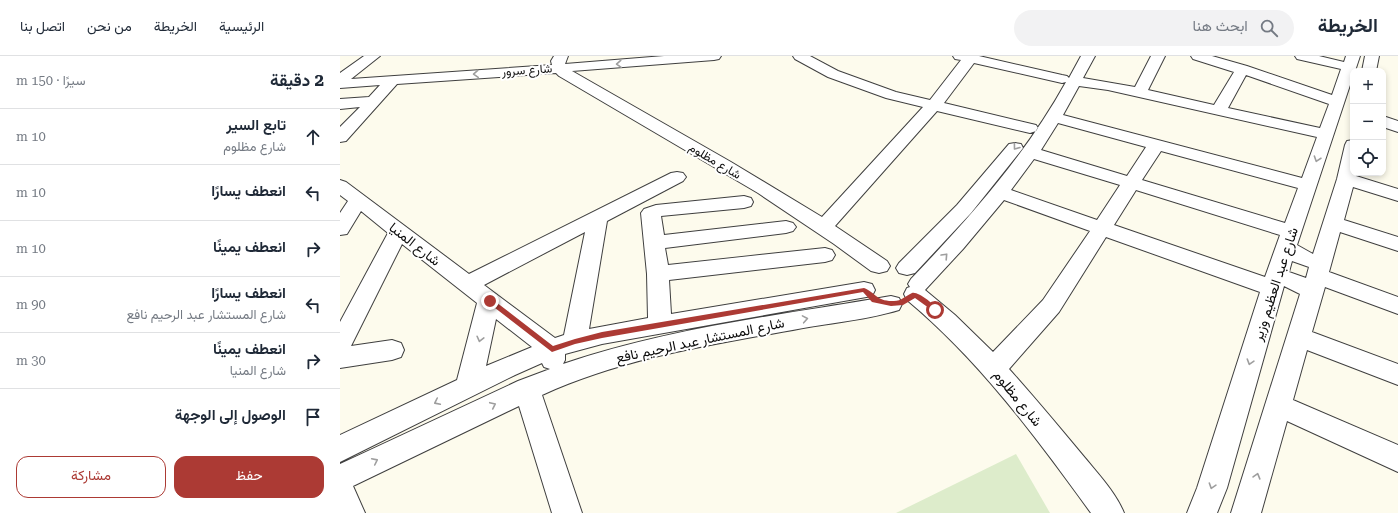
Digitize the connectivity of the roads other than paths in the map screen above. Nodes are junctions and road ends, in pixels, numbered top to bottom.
1 (373, 56) edge
2 (714, 56) edge
3 (800, 56) edge
4 (1075, 56) edge
5 (1088, 56) edge
6 (1158, 56) edge
7 (1198, 56) edge
8 (1302, 56) edge
9 (1372, 56) edge
10 (967, 57) edge
11 (560, 62) edge
12 (1357, 65) edge
13 (1242, 70) junction
14 (340, 80) edge
15 (393, 80) junction
16 (1069, 80) junction
17 (340, 84) edge
18 (1139, 93) junction
19 (373, 101) junction
20 (1337, 102) junction
21 (340, 104) edge
22 (934, 105) junction
23 (1219, 110) junction
24 (1054, 117) junction
25 (1386, 122) edge
26 (1398, 127) edge
27 (1030, 128) junction
28 (1325, 134) junction
29 (340, 137) edge
30 (1156, 145) junction
31 (1030, 152) junction
32 (1350, 160) edge
33 (677, 177) dead end
34 (1346, 179) junction
35 (1131, 183) junction
36 (1308, 185) junction
37 (999, 192) junction
38 (347, 194) edge
39 (1398, 195) edge
40 (744, 202) dead end
41 (598, 217) junction
42 (1332, 223) junction
43 (824, 226) junction
44 (786, 227) dead end
45 (1102, 227) junction
46 (340, 229) edge
47 (399, 232) junction
48 (1289, 240) junction
49 (655, 243) junction
50 (1398, 244) edge
51 (825, 255) dead end
52 (879, 266) junction
53 (658, 274) junction
54 (1317, 277) junction
55 (913, 282) junction
56 (1274, 282) junction
57 (468, 284) junction
58 (864, 290) junction
59 (490, 301) junction
60 (362, 303) junction
61 (891, 304) junction
62 (340, 306) edge
63 (1398, 306) edge
64 (660, 326) junction
65 (1298, 336) junction
66 (340, 345) edge
67 (564, 345) junction
68 (392, 350) dead end
69 (340, 358) edge
70 (506, 368) junction
71 (994, 368) junction
72 (563, 375) junction
73 (1398, 375) edge
74 (468, 387) junction
75 (524, 391) junction
76 (1278, 405) junction
77 (340, 449) edge
78 (1398, 459) edge
79 (340, 478) edge
80 (340, 490) edge
81 (1250, 511) edge
82 (350, 513) edge
83 (567, 513) edge
84 (1109, 513) edge
85 (1202, 513) edge

1 - 14 street
2 -> 11 street, شارع سرور
3 - 22 street
4 - 16 street
5 - 16 street
6 - 18 street
7 - 13 street
8 - 12 street
9 - 12 street, شارع عبد العظيم وزير
10 - 16 street
10 - 22 street
11 -> 15 street, شارع سرور
11 - 43 street, شارع مظلوم
12 - 20 street, شارع عبد العظيم وزير
13 - 20 street
13 - 23 street
15 - 17 street, شارع سرور
15 - 19 street
16 - 18 street
16 - 24 street
16 - 27 street
18 - 23 street
19 - 21 street
19 - 29 street
20 - 28 street, شارع عبد العظيم وزير
22 - 27 street
22 - 43 street
23 - 28 street
24 - 30 street
24 - 31 street
25 - 26 street
27 -> 55 street
28 -> 36 street, شارع عبد العظيم وزير
30 - 35 street
30 - 36 street
31 - 35 street
31 - 37 street
32 - 34 street
33 - 41 street
34 - 39 street
34 - 42 street
35 - 45 street
35 - 48 street
36 - 48 street, شارع عبد العظيم وزير
37 - 45 street
55 -> 37 street
38 - 46 street
38 - 47 street, شارع المنيا
40 - 49 street
41 - 57 street
41 - 67 street
42 - 50 street
42 - 54 street
43 - 52 street, شارع مظلوم
44 - 49 street
45 - 56 street
45 - 71 street
47 - 57 street, شارع المنيا
47 - 60 street
48 - 54 street
48 - 56 street, شارع عبد العظيم وزير
49 - 53 street
51 - 53 street
52 - 55 street
52 - 58 street
53 - 64 street
54 - 56 street
54 - 63 street
54 - 65 street
55 - 61 street
55 - 71 street, شارع مظلوم
56 -> 85 street, شارع عبد العظيم وزير
57 - 59 street, شارع المنيا
58 - 61 street
58 - 64 street, شارع المستشار عبد الرحيم نافع
59 - 67 street, شارع المنيا
59 -> 74 street
60 - 62 street
60 - 66 street
72 -> 61 street, شارع المستشار عبد الرحيم نافع
64 - 67 street, شارع المستشار عبد الرحيم نافع
65 - 73 street
65 - 76 street
67 - 70 street, شارع المستشار عبد الرحيم نافع
67 - 72 street
68 - 69 street
70 - 74 street, شارع المستشار عبد الرحيم نافع
70 - 75 street
71 - 84 street, شارع مظلوم
72 - 75 street, شارع المستشار عبد الرحيم نافع
74 -> 77 street, شارع المستشار عبد الرحيم نافع
79 -> 75 street, شارع المستشار عبد الرحيم نافع
75 - 83 street
76 - 78 street
81 -> 76 street
80 - 82 street

